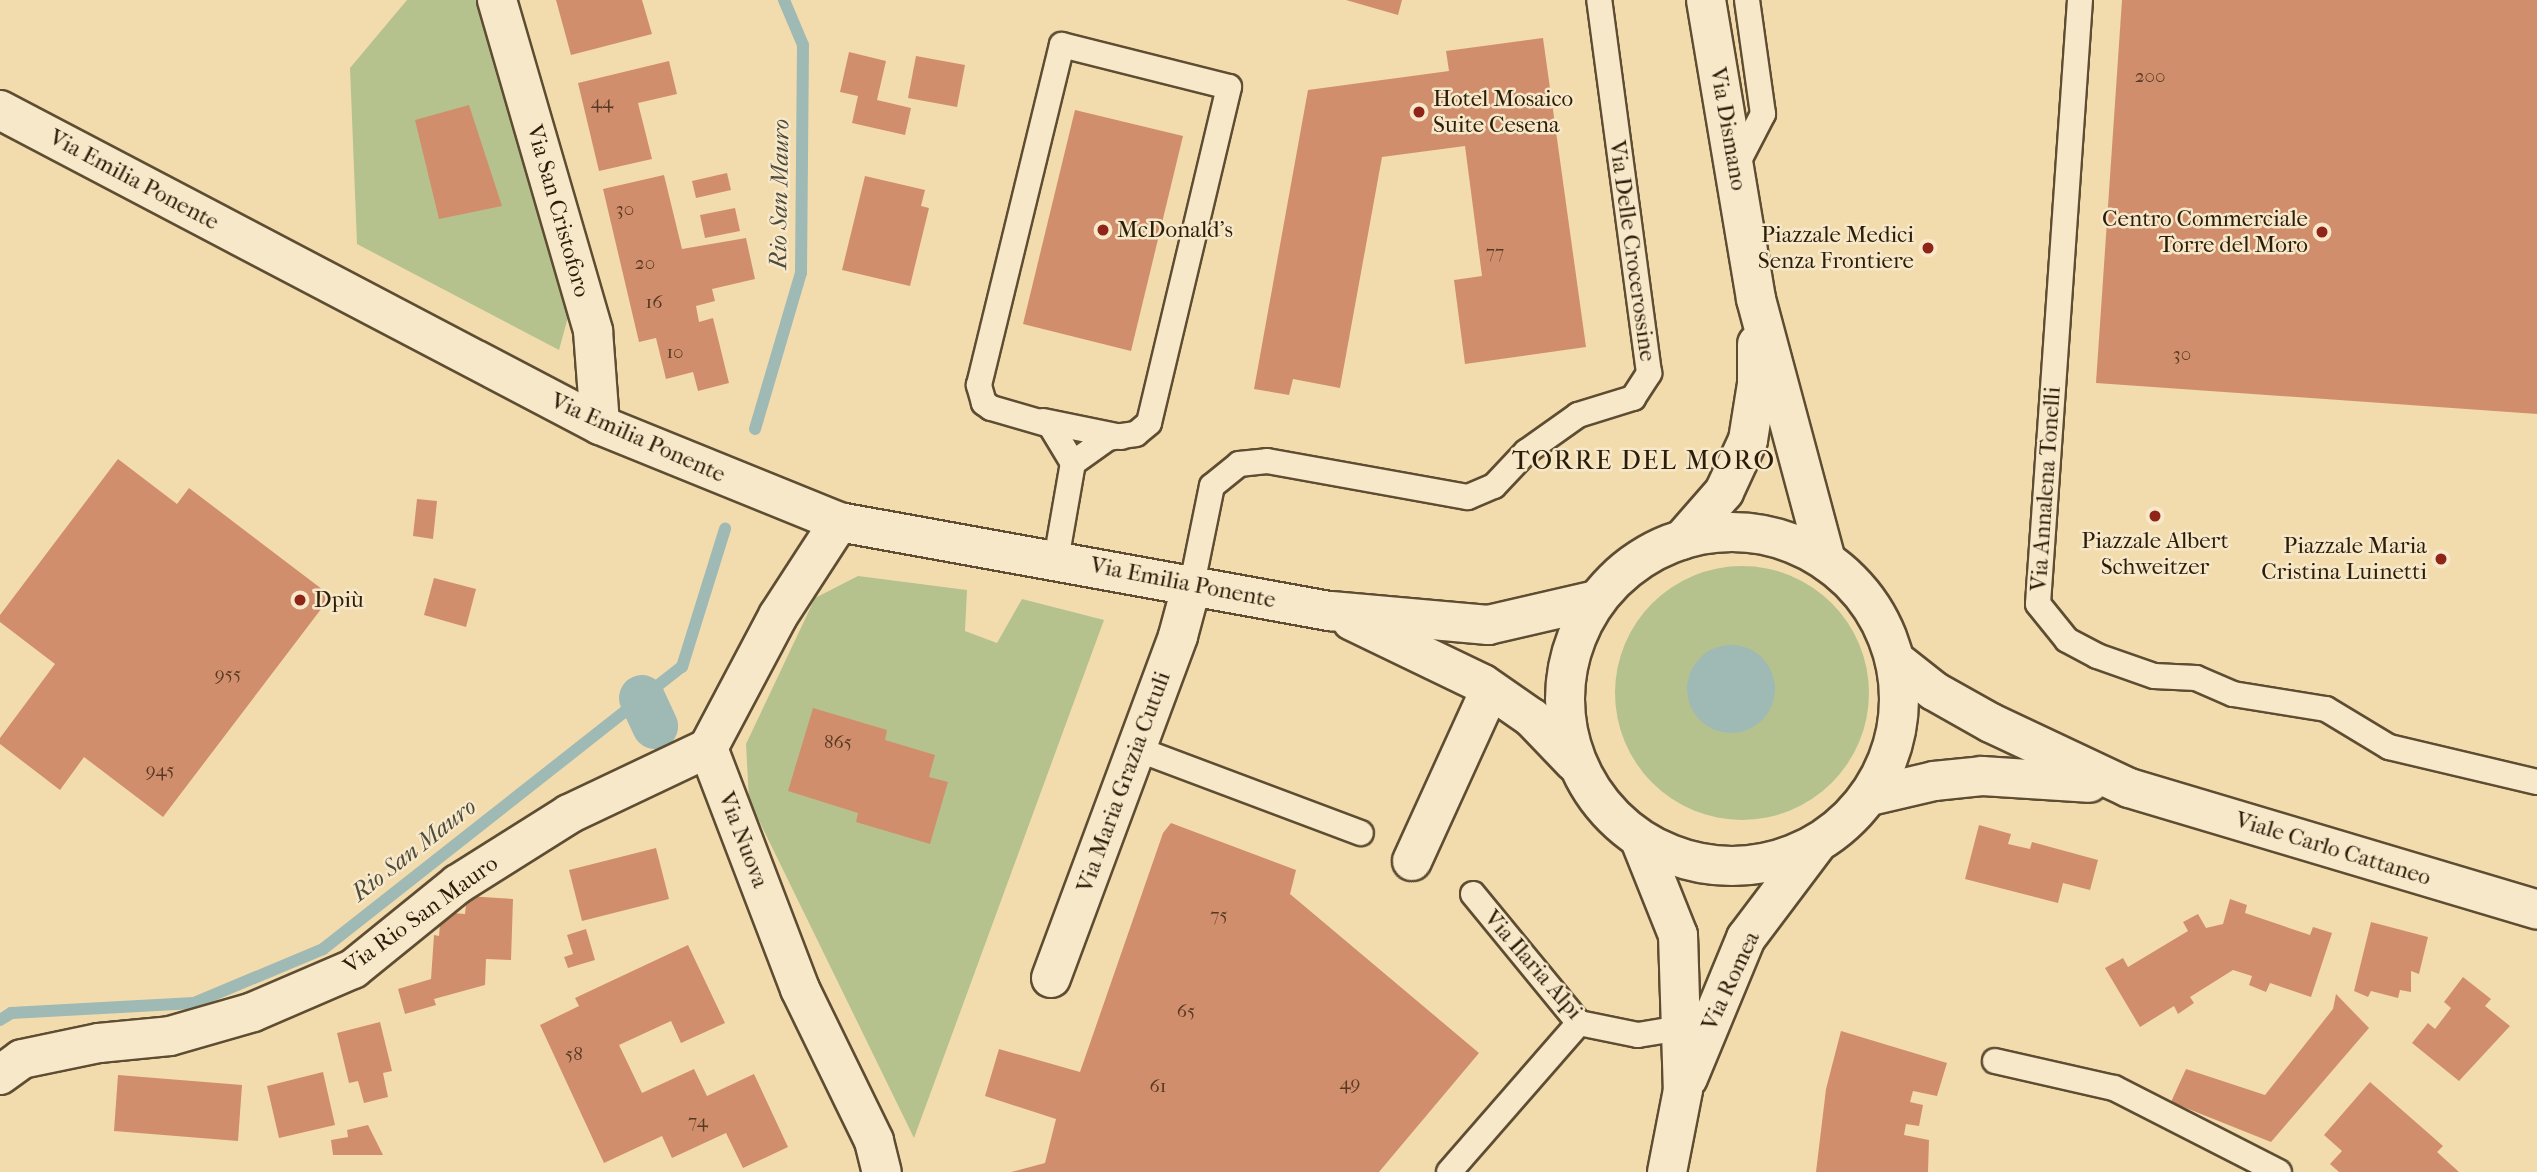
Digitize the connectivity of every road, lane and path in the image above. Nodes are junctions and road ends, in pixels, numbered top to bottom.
1 (497, 0) edge
2 (1599, 0) edge
3 (1706, 0) edge
4 (1747, 0) edge
5 (2080, 0) edge
6 (0, 110) edge
7 (1735, 168) junction
8 (1756, 299) junction
9 (1043, 421) junction
10 (600, 425) junction
11 (1122, 437) junction
12 (1073, 463) junction
13 (839, 522) junction
14 (1682, 540) junction
15 (1056, 560) junction
16 (1826, 561) junction
17 (1192, 584) junction
18 (1596, 600) junction
19 (1331, 611) junction
20 (1896, 661) junction
21 (1485, 701) dead end
22 (708, 748) junction
23 (1138, 749) junction
24 (1576, 764) junction
25 (2537, 782) edge
26 (2129, 788) junction
27 (1870, 796) junction
28 (1361, 833) dead end
29 (1640, 840) junction
30 (1816, 845) junction
31 (1412, 861) dead end
32 (1473, 894) dead end
33 (2537, 910) edge
34 (1051, 978) dead end
35 (1578, 1023) junction
36 (1681, 1028) junction
37 (1994, 1061) dead end
38 (0, 1075) edge
39 (1683, 1090) junction
40 (882, 1172) edge
41 (1449, 1172) edge
42 (1667, 1172) edge
43 (2279, 1172) edge

1 - 10 main road, Via San Cristoforo
2 - 17 lane, Via Delle Crocerossine
3 - 7 main road, Via Dismano
4 - 7 lane
5 - 25 lane, Via Annalena Tonelli
6 - 10 main road, Via Emilia Ponente
7 - 8 main road, Via Dismano
8 - 14 main road, Via Dismano
8 - 16 main road, Via Dismano
9 - 11 lane
9 - 11 lane
9 - 12 lane
10 - 13 main road, Via Emilia Ponente
11 - 12 lane
12 - 15 lane
13 - 15 main road, Via Emilia Ponente
13 - 22 main road
14 - 16 main road
14 - 18 main road
15 - 17 main road, Via Emilia Ponente
16 - 20 main road
17 - 19 main road, Via Emilia Ponente
17 - 23 main road, Via Maria Grazia Cutuli
18 - 19 main road, Via Emilia Ponente
18 - 24 main road
19 - 24 main road, Via Emilia Ponente
20 - 26 main road, Viale Carlo Cattaneo
20 - 27 main road
21 - 31 main road
22 - 38 main road, Via Rio San Mauro
22 - 40 main road, Via Nuova
23 - 28 lane
23 - 34 main road, Via Maria Grazia Cutuli
24 - 29 main road
26 - 27 main road, Viale Carlo Cattaneo
26 - 33 main road, Viale Carlo Cattaneo
27 - 30 main road
29 - 30 main road
29 - 36 main road, Via Romea
30 - 39 main road, Via Romea
32 - 35 lane, Via Ilaria Alpi
35 - 36 lane, Via Ilaria Alpi
35 - 41 lane
36 - 39 main road, Via Romea
37 - 43 lane
39 - 42 main road, Via Romea

